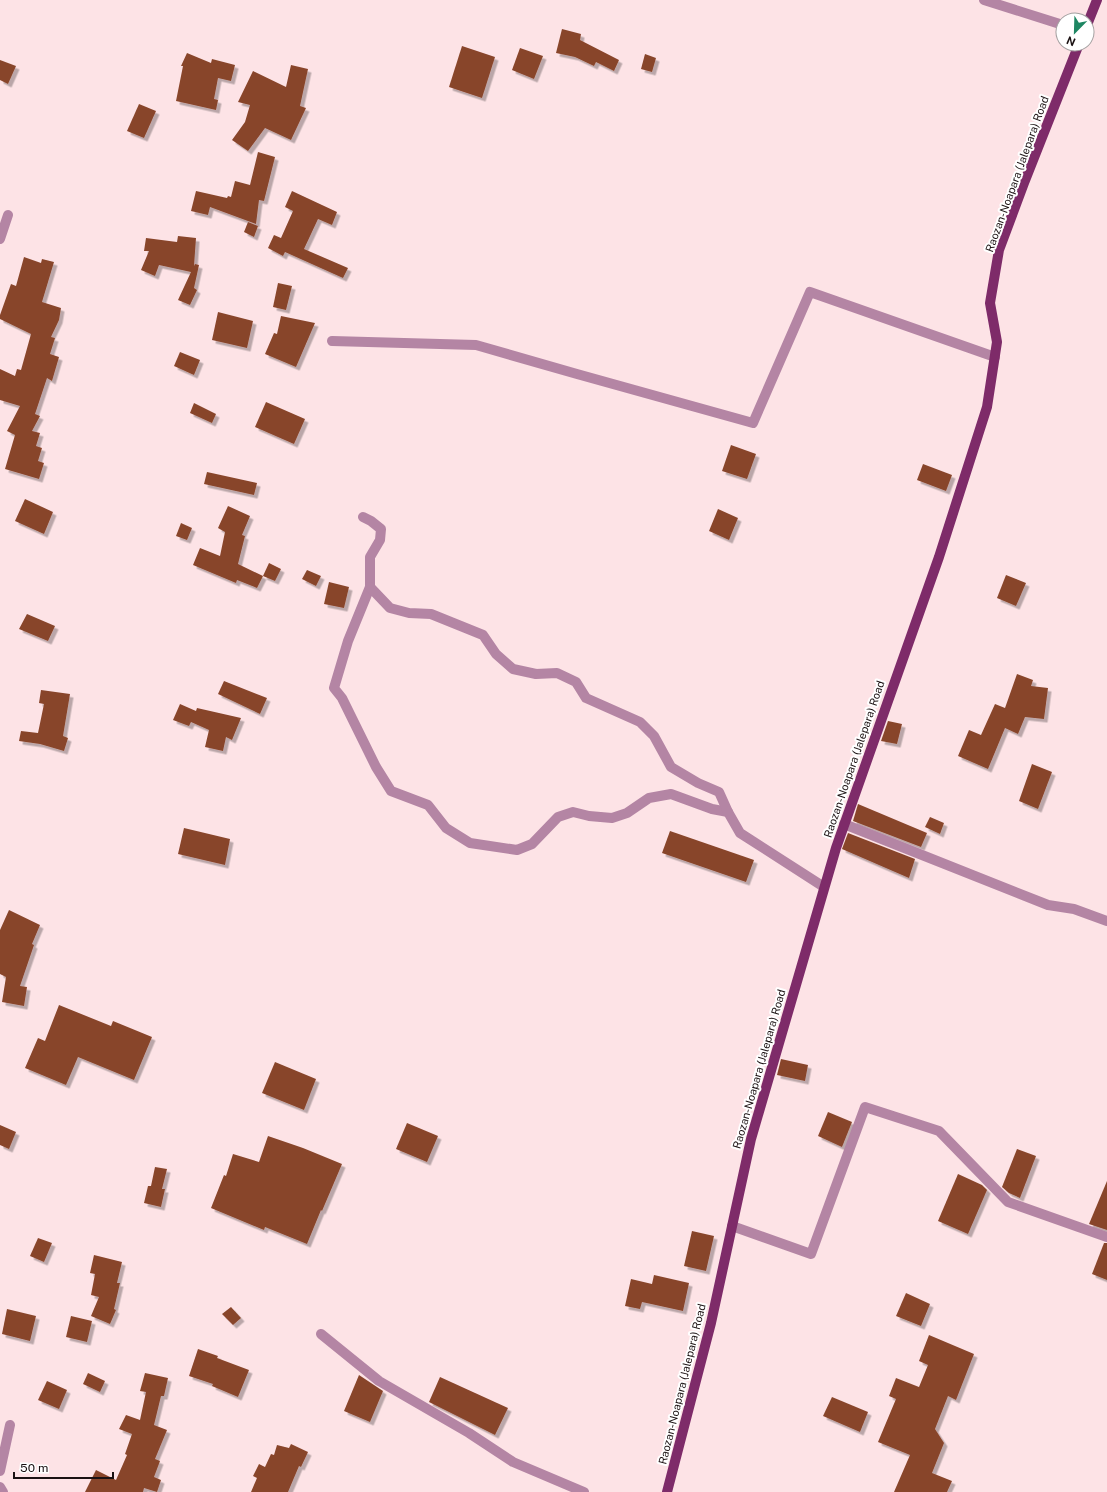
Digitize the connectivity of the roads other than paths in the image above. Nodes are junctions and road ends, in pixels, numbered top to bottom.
1 (984, 0) edge
2 (1097, 0) edge
3 (1092, 12) edge
4 (1055, 22) edge
5 (1076, 52) edge
6 (8, 215) dead end
7 (0, 239) edge
8 (332, 341) dead end
9 (995, 357) junction
10 (363, 517) dead end
11 (370, 587) junction
12 (728, 812) junction
13 (844, 824) junction
14 (824, 887) junction
15 (1107, 920) edge
16 (732, 1226) junction
17 (1107, 1237) edge
18 (321, 1334) dead end
19 (10, 1425) dead end
20 (0, 1471) edge
21 (0, 1487) edge
22 (3, 1492) edge
23 (584, 1492) edge
24 (667, 1492) edge

1 - 4 street
2 - 3 main road
5 - 9 main road, Raozan-Noapara (Jalepara) Road
6 - 7 street
8 - 9 street
9 - 13 main road, Raozan-Noapara (Jalepara) Road
10 - 11 street
11 - 12 street
11 - 12 street
12 - 14 street
13 - 14 main road, Raozan-Noapara (Jalepara) Road
13 - 15 street
14 - 16 main road, Raozan-Noapara (Jalepara) Road
16 - 17 street
16 - 24 main road, Raozan-Noapara (Jalepara) Road
18 - 23 street
19 - 20 street
21 - 22 street

